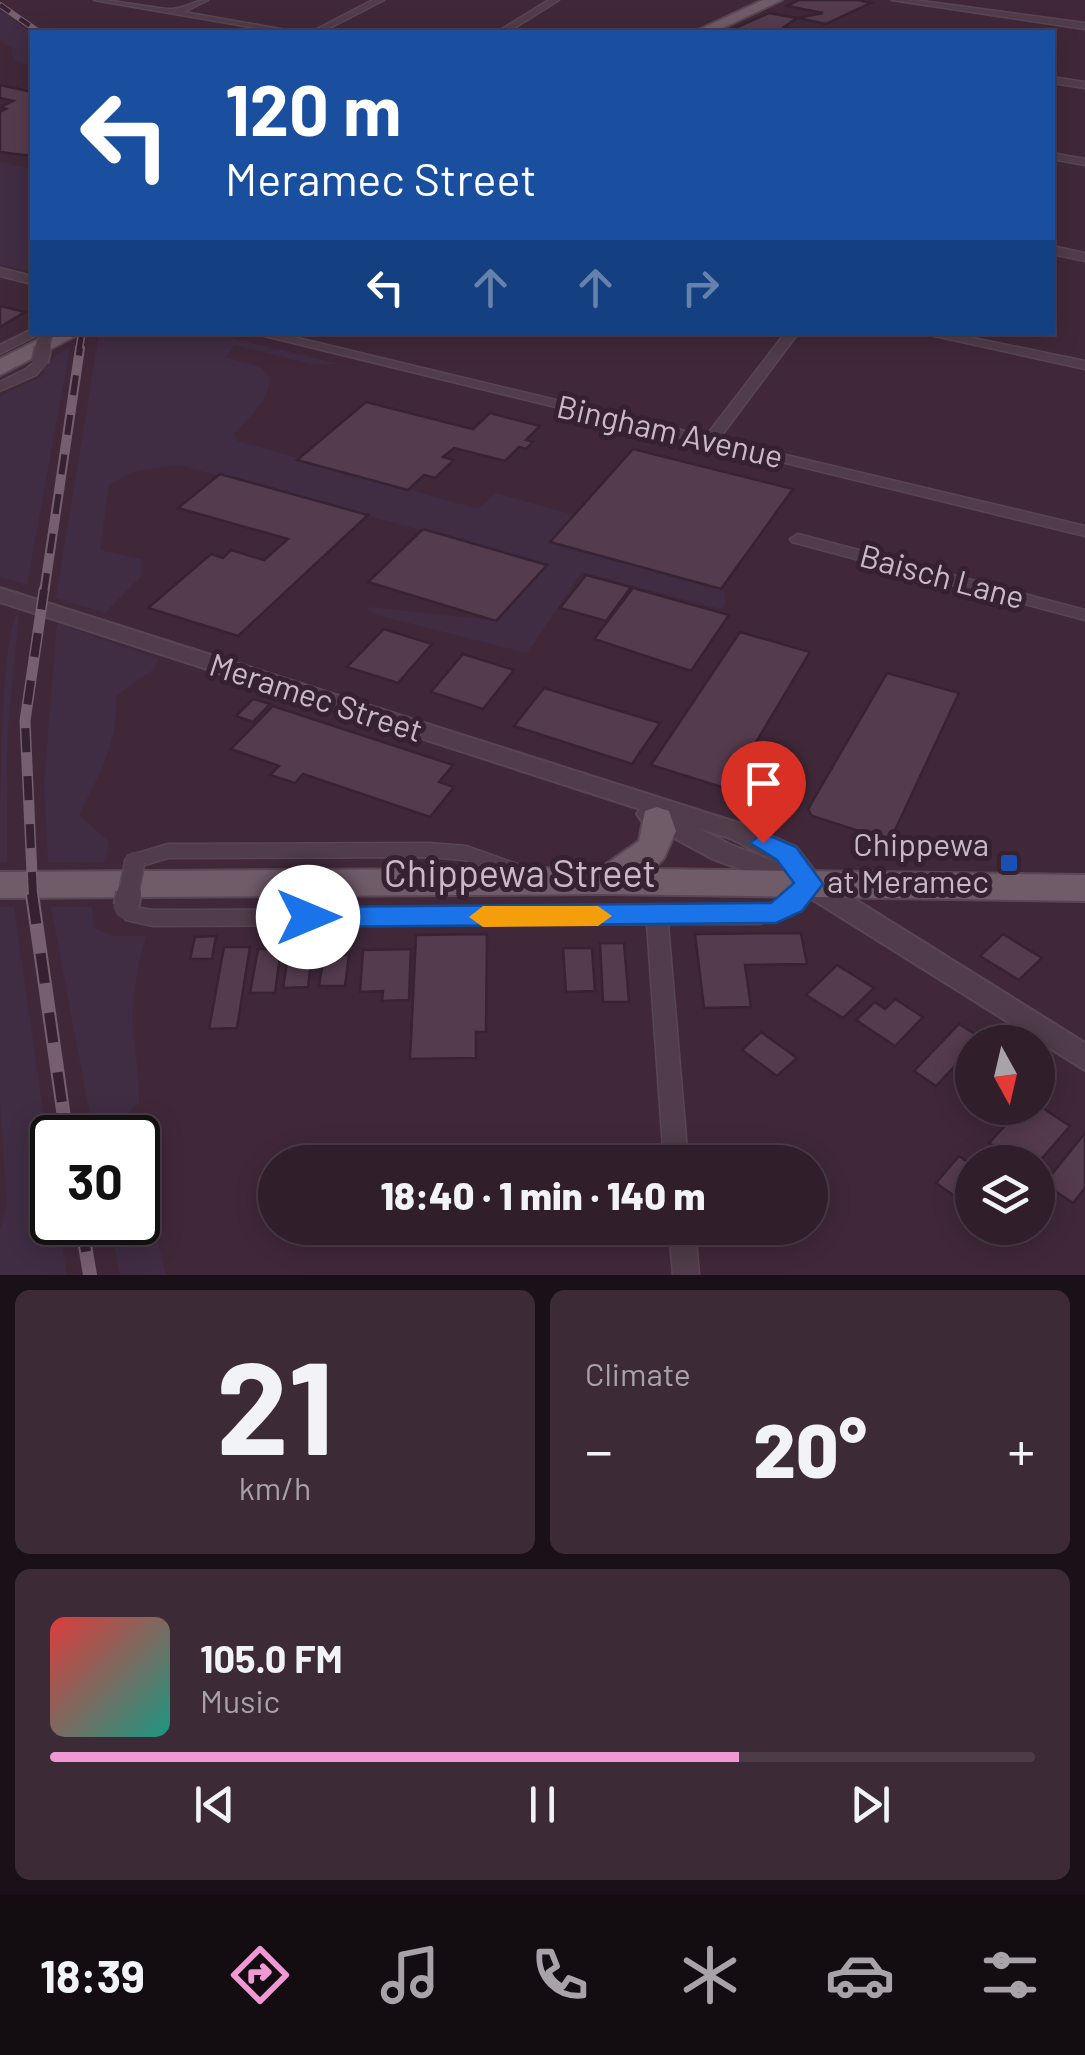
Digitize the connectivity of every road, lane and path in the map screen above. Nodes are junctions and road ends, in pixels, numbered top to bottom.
1 (98, 0) edge
2 (204, 0) edge
3 (380, 0) edge
4 (554, 0) edge
5 (775, 0) edge
6 (896, 0) edge
7 (176, 12) junction
8 (1085, 26) edge
9 (280, 30) edge
10 (320, 30) edge
11 (505, 30) edge
12 (708, 30) edge
13 (1055, 80) edge
14 (1085, 84) edge
15 (1055, 157) edge
16 (1085, 162) edge
17 (1055, 251) edge
18 (1085, 256) edge
19 (0, 272) edge
20 (30, 280) edge
21 (31, 335) edge
22 (46, 335) edge
23 (66, 335) edge
24 (266, 335) edge
25 (791, 335) edge
26 (936, 335) edge
27 (0, 350) edge
28 (1085, 366) edge
29 (0, 368) edge
30 (0, 387) edge
31 (709, 442) junction
32 (1085, 531) edge
33 (798, 539) dead end
34 (0, 595) edge
35 (1085, 615) edge
36 (644, 810) junction
37 (545, 882) junction
38 (607, 882) junction
39 (809, 884) junction
40 (0, 886) edge
41 (1085, 888) edge
42 (656, 916) junction
43 (1085, 1058) edge
44 (675, 1145) edge
45 (683, 1245) edge
46 (686, 1275) edge

1 - 7 street
2 - 7 street
3 - 10 street
4 - 11 street
5 - 12 main road
6 - 8 street
7 - 9 street
13 - 14 street
15 - 16 street
17 - 18 street
19 - 20 street
21 - 27 street
22 - 30 street, bridge
23 - 29 main road
24 - 31 street, Bingham Avenue
25 - 31 street
26 - 28 street
31 - 32 street, Bingham Avenue
33 - 35 street, Baisch Lane
34 - 36 street, Meramec Street
36 - 38 main road
36 - 39 street, Meramec Street
37 - 38 main road, Chippewa Street
37 - 40 main road, Chippewa Street
37 - 42 street, Chippewa Street, bridge
38 - 39 main road, Chippewa Street
39 - 41 main road, Chippewa Street
39 - 42 street, Chippewa Street
39 - 43 street, Meramec Street
42 - 44 street
45 - 46 street

